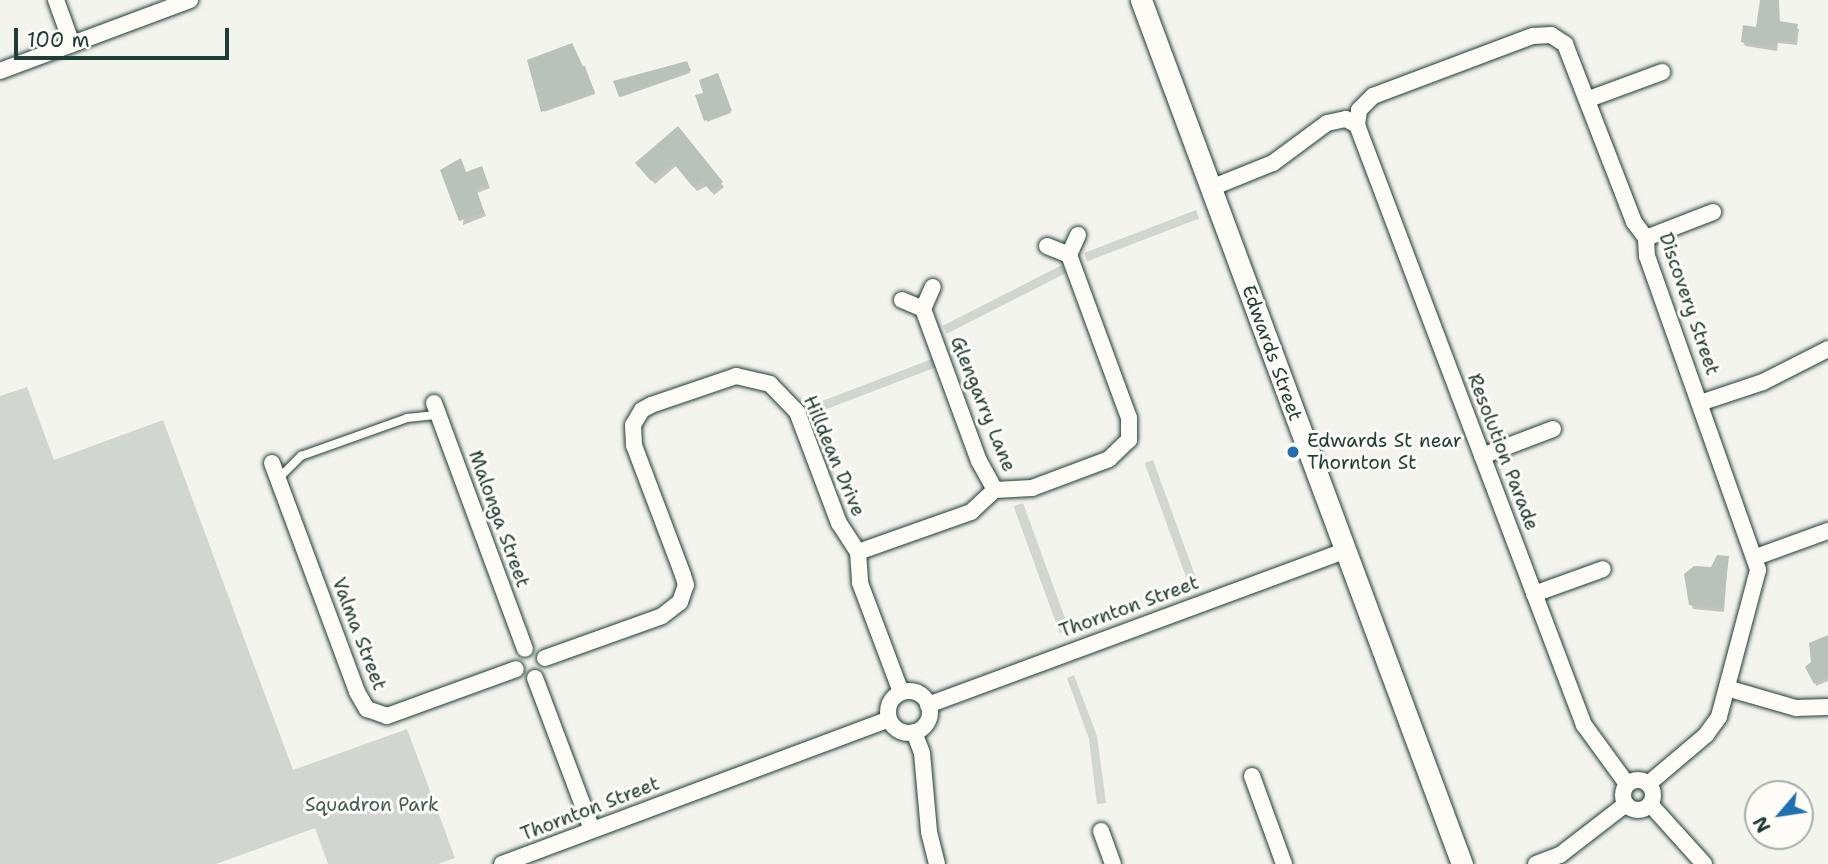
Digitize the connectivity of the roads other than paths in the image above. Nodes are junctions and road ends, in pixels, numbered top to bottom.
1 (56, 0) edge
2 (190, 0) edge
3 (1141, 0) edge
4 (72, 44) junction
5 (0, 71) edge
6 (1662, 72) dead end
7 (1589, 99) junction
8 (1357, 125) junction
9 (1211, 188) junction
10 (1713, 212) dead end
11 (1078, 234) dead end
12 (1646, 238) junction
13 (1047, 246) dead end
14 (1069, 255) junction
15 (933, 288) dead end
16 (902, 300) dead end
17 (923, 309) junction
18 (1828, 349) edge
19 (1700, 403) junction
20 (436, 409) joint
21 (1553, 429) dead end
22 (1482, 456) junction
23 (275, 471) joint
24 (995, 490) junction
25 (1828, 531) edge
26 (1345, 551) junction
27 (858, 552) junction
28 (1756, 557) junction
29 (1603, 569) dead end
30 (1534, 594) junction
31 (525, 649) junction
32 (545, 658) junction
33 (516, 669) junction
34 (535, 678) junction
35 (1730, 689) junction
36 (901, 692) junction
37 (928, 705) junction
38 (1828, 707) edge
39 (889, 719) junction
40 (914, 732) junction
41 (1252, 776) dead end
42 (1627, 785) junction
43 (1648, 785) junction
44 (1626, 804) junction
45 (1650, 804) junction
46 (592, 830) junction
47 (1101, 831) dead end
48 (502, 864) edge
49 (937, 864) edge
50 (1113, 864) edge
51 (1284, 864) edge
52 (1462, 864) edge
53 (1536, 864) edge
54 (1704, 864) edge

1 - 4 street
2 - 4 street
3 - 9 main road, Edwards Street
4 - 5 street
6 - 7 street
7 - 8 street, Discovery Street
7 - 12 street, Discovery Street
8 - 9 street
8 - 22 street, Resolution Parade
9 - 26 main road, Edwards Street
10 - 12 street
11 - 14 street
12 - 19 street, Discovery Street
13 - 14 street
14 - 24 street
15 - 17 street
16 - 17 street
17 - 24 street, Glengarry Lane
18 - 19 street
19 - 28 street, Discovery Street
20 - 23 lane
20 - 31 street, Malonga Street
21 - 22 street
22 - 30 street, Resolution Parade
23 - 33 street, Valma Street
24 - 27 street, Glengarry Lane
25 - 28 street
26 - 37 street, Thornton Street
26 - 52 main road, Edwards Street
27 - 32 street, Hilldean Drive
27 - 36 street, Hilldean Drive
28 - 35 street, Discovery Street
29 - 30 street
30 - 42 street, Resolution Parade
31 - 32 street
31 - 33 street
32 - 34 street
33 - 34 street
34 - 46 street
35 - 38 street
35 - 43 street, Discovery Street
36 - 37 street
36 - 39 street
37 - 40 street
39 - 40 street
39 - 46 street, Thornton Street
40 - 49 street
41 - 51 street
42 - 43 street
42 - 44 street
43 - 45 street
44 - 45 street
44 - 53 street
45 - 54 street
46 - 48 street, Thornton Street
47 - 50 street

